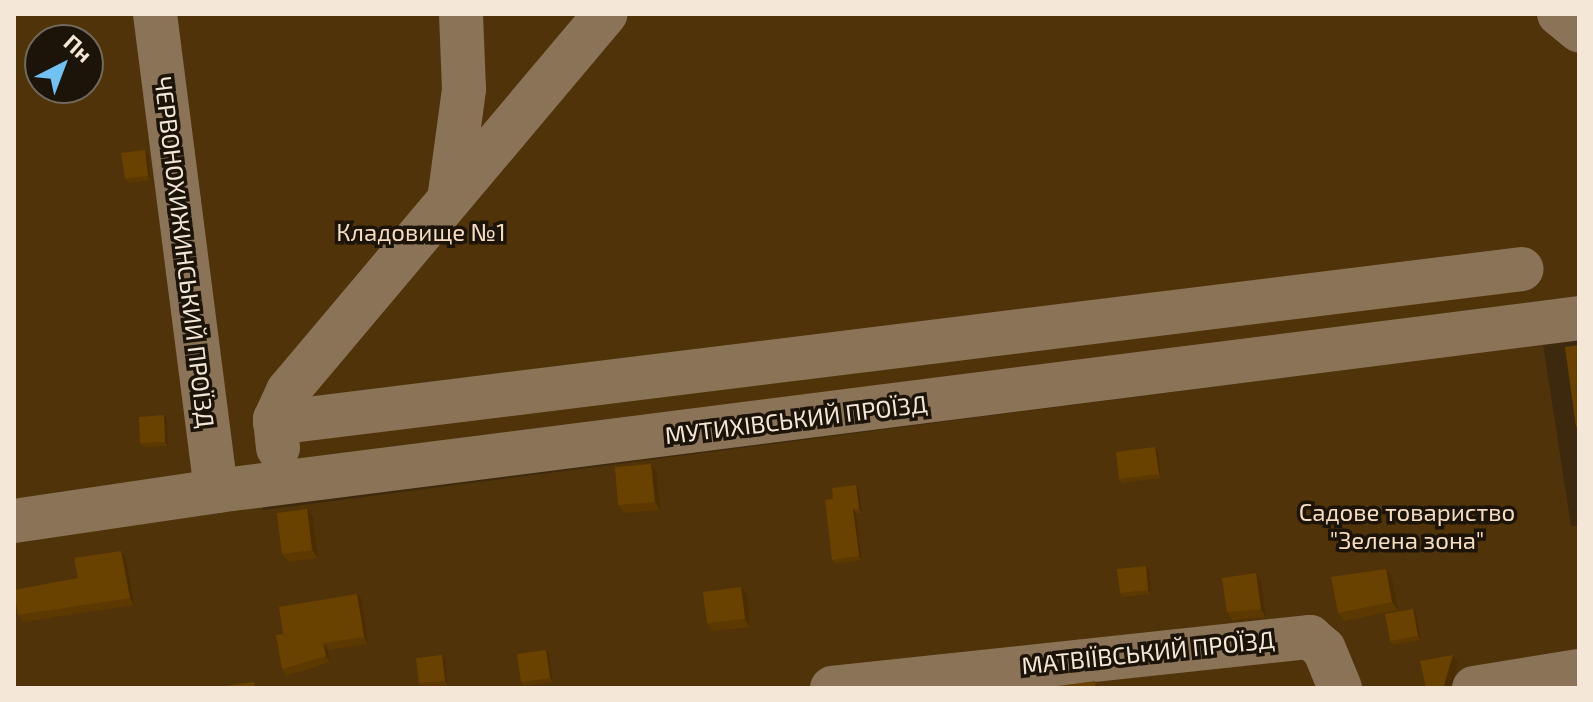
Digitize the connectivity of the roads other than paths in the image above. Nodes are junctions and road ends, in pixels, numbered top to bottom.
1 (155, 14) edge
2 (461, 14) edge
3 (606, 14) edge
4 (1559, 14) edge
5 (1579, 30) edge
6 (450, 193) junction
7 (1522, 269) dead end
8 (1579, 318) edge
9 (275, 423) junction
10 (282, 485) junction
11 (216, 491) junction
12 (14, 521) edge
13 (1579, 671) edge
14 (832, 688) edge
15 (1340, 688) edge
16 (1474, 688) edge

1 - 11 lane, ЧЕРВОНОХИЖИНСЬКИЙ ПРОЇЗД
2 - 6 lane
3 - 6 lane
4 - 5 lane
6 - 9 lane
7 - 9 lane
8 - 10 lane, МУТИХІВСЬКИЙ ПРОЇЗД
9 - 10 lane
10 - 11 lane, МУТИХІВСЬКИЙ ПРОЇЗД
11 - 12 lane, МУТИХІВСЬКИЙ ПРОЇЗД
13 - 16 lane
14 - 15 lane, МАТВІЇВСЬКИЙ ПРОЇЗД

